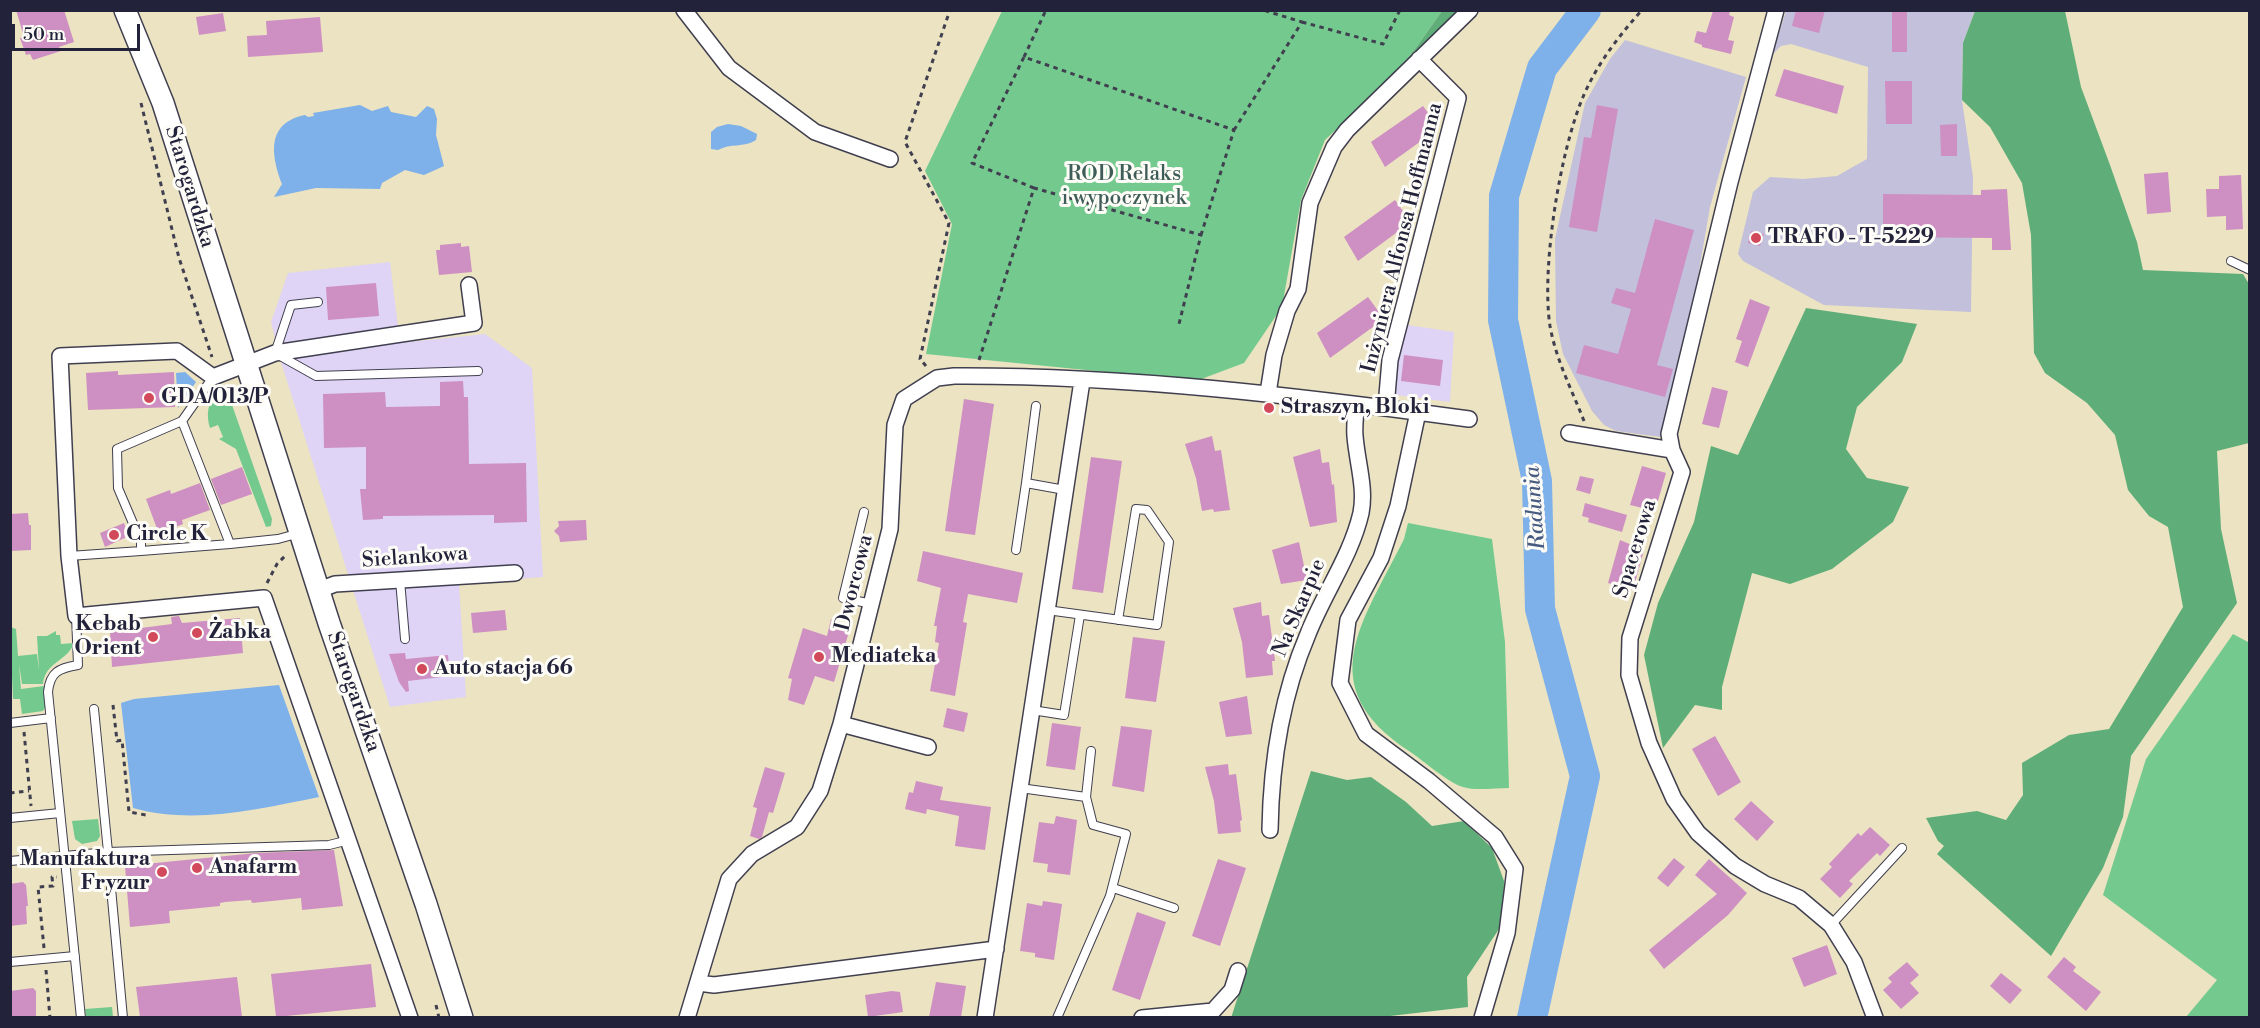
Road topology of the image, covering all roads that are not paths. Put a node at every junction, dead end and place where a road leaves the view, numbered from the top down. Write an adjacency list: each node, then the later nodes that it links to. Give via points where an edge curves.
1 (125, 10): 12 (main road, Starogardzka, via 163,104)
2 (684, 10): 6 (street, via 729,68 815,132)
3 (1470, 10): 5 (street)
4 (1776, 10): 24 (street, Spacerowa, via 1669,434)
5 (1419, 59): 16 (street, via 1347,130 1320,175 1310,203 1298,289 1274,355); 19 (street, Inżyniera Alfonsa Hoffmanna, via 1458,98 1390,360)
6 (890, 159)
7 (2230, 261): 8 (lane)
8 (2250, 270)
9 (469, 285): 11 (street, via 474,323)
10 (318, 302): 11 (lane, via 291,305)
11 (275, 353): 12 (street); 13 (lane, via 316,376)
12 (246, 366): 14 (street); 28 (main road, Starogardzka)
13 (478, 371)
14 (213, 377): 22 (lane); 32 (street, via 177,351 60,356)
15 (1082, 381): 16 (street, Dworcowa); 26 (street); 36 (street, Dworcowa, via 937,378 904,399 895,425 892,517)
16 (1268, 393): 17 (street, Dworcowa)
17 (1356, 405): 19 (street, Dworcowa); 53 (street, Na Skarpie, via 1354,435 1361,476 1361,510 1355,537 1307,634 1289,689 1270,791)
18 (1036, 406): 25 (lane)
19 (1386, 407): 20 (street, Dworcowa)
20 (1418, 412): 21 (street, Dworcowa); 76 (street, via 1398,506 1381,558 1348,620 1340,683 1366,734 1496,837 1515,869 1507,933)
21 (1469, 419)
22 (182, 421): 29 (lane); 31 (lane, via 117,449 118,488 141,542)
23 (1569, 433): 24 (street)
24 (1672, 450): 62 (street, Spacerowa, via 1682,472 1630,638 1629,675 1649,743 1674,799 1698,833 1735,866 1798,898)
25 (1026, 483): 26 (lane); 30 (lane)
26 (1065, 490): 37 (street)
27 (864, 512): 36 (lane, via 843,598)
28 (300, 533): 29 (lane); 35 (main road, Starogardzka)
29 (230, 544): 31 (lane)
30 (1016, 550)
31 (141, 551): 32 (lane)
32 (69, 556): 39 (street)
33 (514, 573): 34 (street, Sielankowa)
34 (399, 580): 35 (street, Sielankowa, via 335,584); 41 (lane)
35 (319, 590): 71 (main road, Starogardzka)
36 (873, 604): 46 (street, Dworcowa)
37 (1047, 610): 38 (lane); 43 (street)
38 (1080, 615): 40 (lane); 43 (lane, via 1065,715)
39 (76, 616): 44 (lane, via 78,665 61,667 52,674 48,692); 54 (street, via 264,598)
40 (1118, 620): 40 (lane, via 1157,625 1169,542 1147,510 1136,509)
41 (405, 639)
42 (94, 709): 56 (lane)
43 (1032, 710): 49 (street)
44 (51, 718): 45 (lane); 51 (lane)
45 (10, 723)
46 (841, 724): 47 (street); 67 (street, Dworcowa, via 820,791 805,817 797,827 752,855 729,879)
47 (928, 747)
48 (1091, 751): 50 (lane)
49 (1020, 788): 50 (lane); 63 (street)
50 (1086, 797): 60 (lane, via 1093,825 1126,834)
51 (60, 813): 52 (lane); 57 (lane)
52 (10, 818)
53 (1270, 830)
54 (349, 840): 56 (lane, via 329,845); 70 (street)
55 (1902, 848): 62 (lane)
56 (108, 852): 57 (lane)
57 (64, 856): 58 (lane); 64 (lane)
58 (10, 861)
59 (111, 888): 69 (lane)
60 (1113, 888): 61 (lane); 74 (lane)
61 (1174, 908)
62 (1831, 925): 77 (street, Spacerowa, via 1854,962)
63 (996, 949): 67 (street, via 714,985); 73 (street)
64 (75, 956): 65 (lane); 68 (lane)
65 (10, 962)
66 (1238, 970): 75 (street, via 1232,990 1213,1011)
67 (698, 983): 72 (street, Dworcowa)
68 (81, 1017)
69 (123, 1017)
70 (410, 1017)
71 (462, 1017)
72 (687, 1017)
73 (985, 1017)
74 (1057, 1017)
75 (1142, 1017)
76 (1482, 1017)
77 (1875, 1017)

